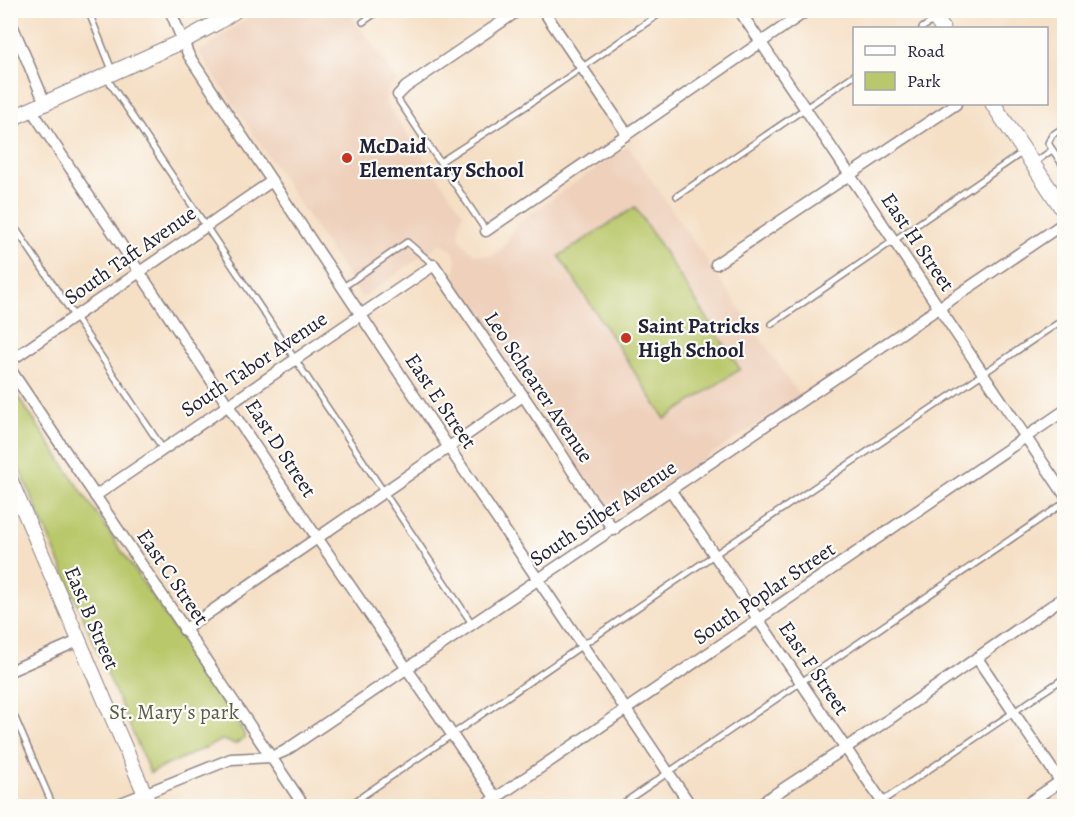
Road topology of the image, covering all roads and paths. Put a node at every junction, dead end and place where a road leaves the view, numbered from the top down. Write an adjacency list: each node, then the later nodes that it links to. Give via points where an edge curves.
1 (88, 10): 15 (lane)
2 (170, 10): 12 (street, East E Street)
3 (236, 10): 12 (main road)
4 (380, 10): 11 (lane)
5 (519, 10): 17 (street)
6 (543, 10): 14 (street)
7 (665, 10): 14 (lane)
8 (740, 10): 13 (street, East H Street)
9 (808, 10): 13 (street)
10 (10, 20): 20 (street, East D Street)
11 (363, 22)
12 (183, 41): 15 (main road); 30 (street, East E Street)
13 (761, 43): 21 (street, East H Street); 24 (street)
14 (582, 68): 24 (street); 27 (lane)
15 (109, 74): 20 (main road); 35 (lane)
16 (853, 76): 21 (lane)
17 (398, 95): 27 (lane)
18 (955, 105): 29 (street)
19 (994, 105): 26 (main road)
20 (38, 106): 22 (main road); 40 (street, East D Street)
21 (805, 109): 29 (street, East H Street); 31 (lane)
22 (10, 119)
23 (1065, 127): 25 (lane, via 1052,135 1048,143)
24 (627, 134): 36 (street)
25 (1052, 150): 26 (lane); 28 (lane)
26 (1029, 158): 32 (main road); 37 (lane)
27 (440, 162): 36 (lane)
28 (1065, 167)
29 (850, 175): 37 (street, East H Street); 38 (street)
30 (272, 181): 35 (street, South Taft Avenue); 41 (street, East E Street)
31 (677, 196)
32 (1065, 211)
33 (10, 220): 44 (lane)
34 (1065, 223): 42 (street, South Silber Avenue)
35 (206, 227): 40 (street, South Taft Avenue); 47 (lane)
36 (486, 231)
37 (894, 241): 42 (street, East H Street); 46 (lane)
38 (716, 264)
39 (434, 265): 41 (lane, via 407,242); 43 (street, South Tabor Avenue); 51 (street, Leo Schearer Avenue)
40 (141, 272): 44 (street, South Taft Avenue); 52 (street, East D Street)
41 (342, 288): 43 (street, East E Street)
42 (939, 308): 50 (street, East H Street); 58 (street, South Silber Avenue)
43 (360, 315): 47 (street, South Tabor Avenue); 55 (street, East E Street)
44 (75, 317): 48 (street, South Taft Avenue); 56 (lane)
45 (1065, 319): 50 (lane)
46 (772, 324)
47 (295, 360): 52 (street, South Tabor Avenue); 59 (lane)
48 (10, 361)
49 (10, 369): 61 (street, East C Street)
50 (983, 374): 54 (street, East H Street); 65 (lane)
51 (523, 396): 55 (street); 63 (street, Leo Schearer Avenue)
52 (230, 405): 56 (street, South Tabor Avenue); 64 (street, East D Street)
53 (1065, 411): 54 (street, South Poplar Street)
54 (1026, 437): 60 (street, East H Street); 68 (street, South Poplar Street)
55 (448, 448): 59 (street); 66 (street, East E Street)
56 (164, 449): 61 (street, South Tabor Avenue)
57 (10, 479): 71 (street, East B Street)
58 (671, 491): 63 (street, South Silber Avenue); 65 (street, East F Street)
59 (384, 492): 64 (street); 69 (lane)
60 (1065, 494)
61 (95, 496): 70 (street, East C Street)
62 (1065, 503): 77 (lane)
63 (614, 530): 66 (street, South Silber Avenue)
64 (318, 538): 70 (street); 74 (street, East D Street)
65 (714, 555): 68 (street, East F Street); 72 (lane)
66 (538, 581): 69 (street, South Silber Avenue); 72 (street, East E Street)
67 (1065, 597): 73 (street)
68 (759, 620): 77 (street, East F Street); 79 (street, South Poplar Street)
69 (473, 625): 74 (street, South Silber Avenue)
70 (184, 630): 83 (street, East C Street)
71 (78, 641): 75 (street); 86 (street, East B Street)
72 (582, 646): 79 (street, East E Street); 81 (lane)
73 (977, 658): 80 (street); 82 (street)
74 (407, 669): 81 (street, East D Street); 83 (street, South Silber Avenue)
75 (10, 671)
76 (1065, 678): 80 (lane)
77 (801, 682): 82 (street, East F Street); 84 (lane)
78 (10, 706): 89 (lane)
79 (626, 711): 84 (street, East E Street); 87 (street, South Poplar Street)
80 (1014, 712): 85 (street); 88 (lane)
81 (453, 735): 87 (street, East D Street); 93 (lane)
82 (845, 748): 88 (street, East F Street); 97 (street)
83 (271, 757): 86 (street, South Silber Avenue, via 231,759); 92 (street, East C Street)
84 (668, 773): 95 (lane); 96 (street, East E Street)
85 (1063, 783): 98 (street)
86 (145, 793): 90 (street, South Silber Avenue); 91 (street, East B Street)
87 (499, 802): 94 (street, South Poplar Street)
88 (880, 805)
89 (53, 807)
90 (114, 807)
91 (150, 807)
92 (304, 807)
93 (348, 807)
94 (484, 807)
95 (619, 807)
96 (691, 807)
97 (757, 807)
98 (1024, 807)

